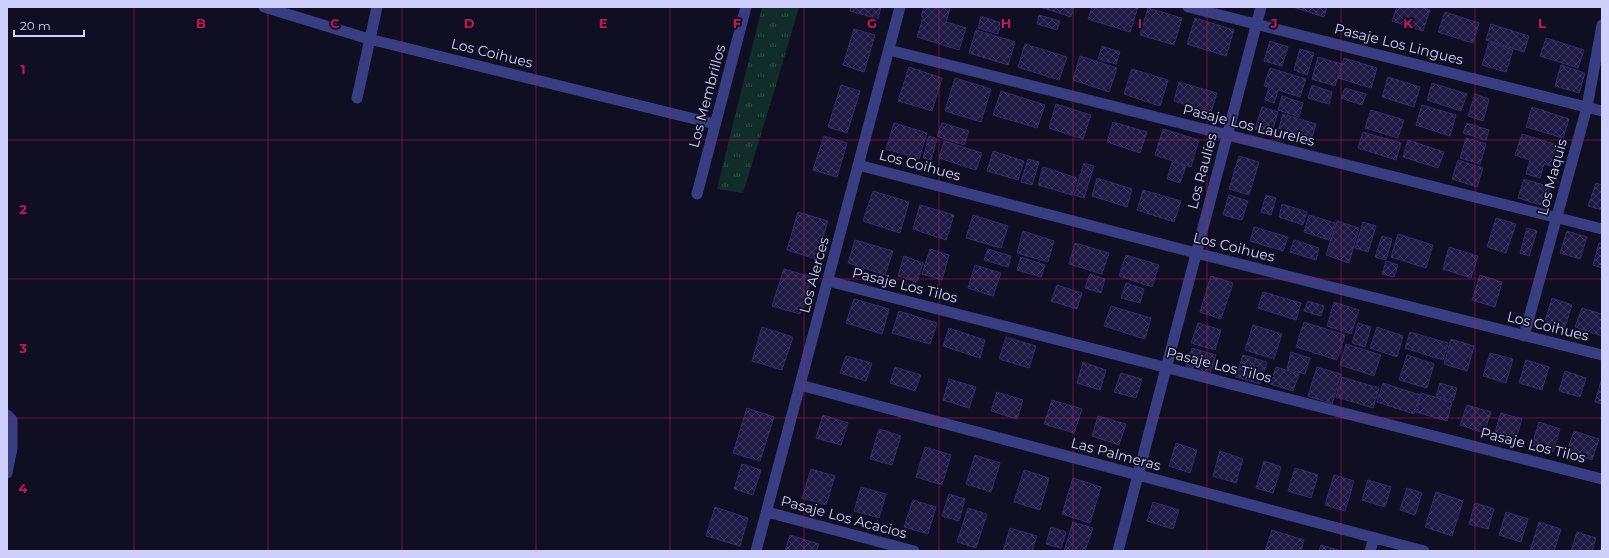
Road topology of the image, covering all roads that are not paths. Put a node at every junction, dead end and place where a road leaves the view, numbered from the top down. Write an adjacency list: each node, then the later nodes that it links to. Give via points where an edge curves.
1 (264, 7): 9 (street, Los Coihues)
2 (377, 7): 9 (street)
3 (746, 7): 14 (street, Los Membrillos)
4 (900, 7): 10 (street, Los Alerces)
5 (1188, 7): 7 (street, Pasaje Los Lingues)
6 (1260, 7): 7 (street, Los Raulíes)
7 (1256, 24): 12 (street, Pasaje Los Lingues); 15 (street, Los Raulíes)
8 (1602, 25): 12 (street, Los Maquis)
9 (369, 39): 11 (street); 14 (street, Los Coihues)
10 (889, 50): 15 (street, Pasaje Los Laureles); 16 (street, Los Alerces)
11 (357, 98)
12 (1587, 107): 13 (street, Pasaje Los Lingues); 18 (street, Los Maquis)
13 (1602, 111)
14 (715, 124): 17 (street, Los Membrillos)
15 (1227, 135): 18 (street, Pasaje Los Laureles); 20 (street, Los Raulíes)
16 (858, 165): 20 (street, Los Coihues); 21 (street, Los Alerces)
17 (697, 194)
18 (1557, 218): 19 (street, Pasaje Los Laureles); 22 (street, Los Maquis)
19 (1602, 229)
20 (1196, 253): 22 (street, Los Coihues); 24 (street, Los Raulíes)
21 (828, 281): 24 (street, Pasaje Los Tilos); 25 (street, Los Alerces)
22 (1524, 336): 23 (street, Los Coihues)
23 (1602, 355)
24 (1166, 367): 28 (street, Los Raulíes); 29 (street, Pasaje Los Tilos)
25 (800, 385): 28 (street, Las Palmeras); 30 (street, Los Alerces)
26 (10, 418): 27 (street, via 12,448)
27 (7, 473)
28 (1138, 475): 31 (street, Las Palmeras); 34 (street, Los Raulíes)
29 (1602, 478)
30 (767, 512): 32 (street, Los Alerces); 33 (street, Pasaje Los Acacios)
31 (1374, 538): 35 (street); 36 (street, Las Palmeras)
32 (756, 551)
33 (914, 551)
34 (1118, 551)
35 (1370, 551)
36 (1424, 551)

